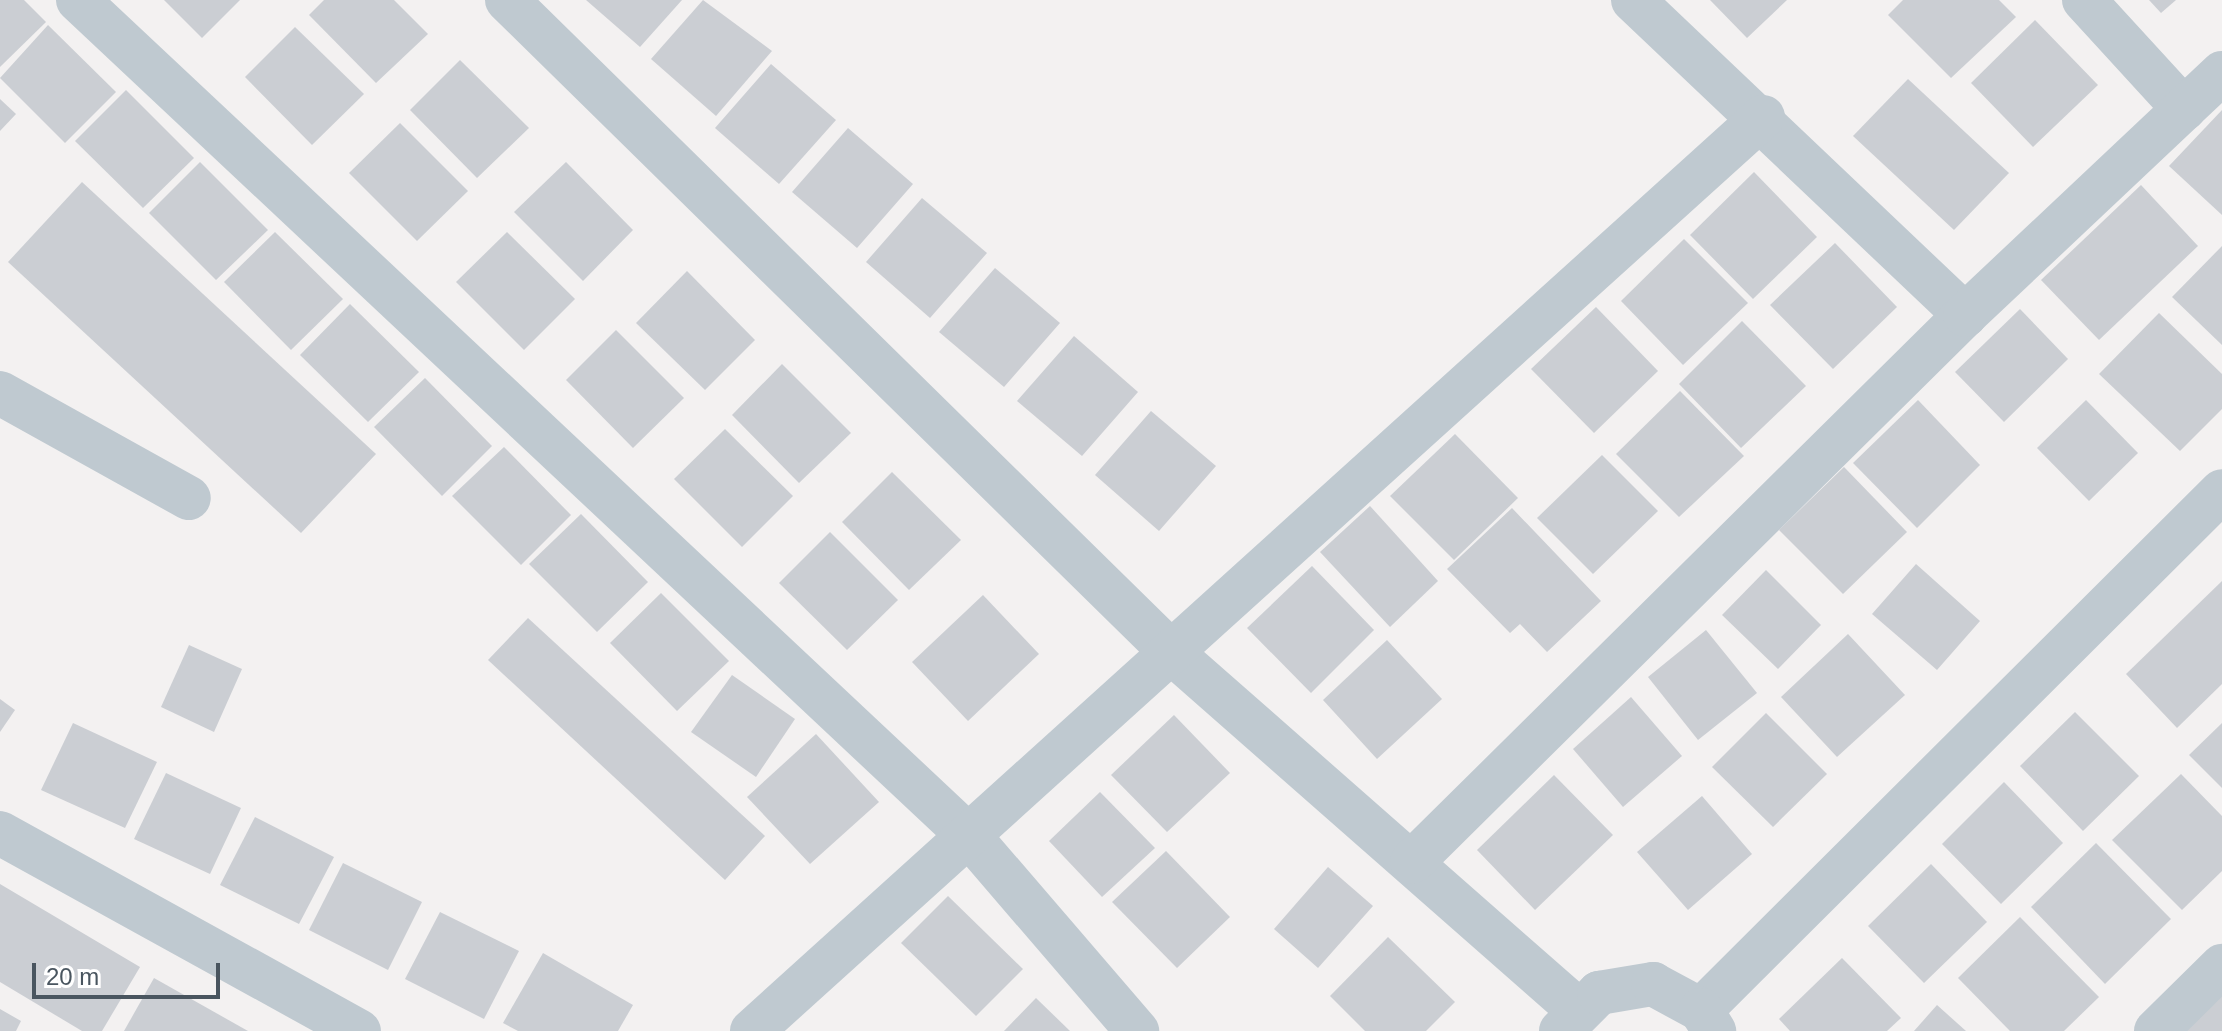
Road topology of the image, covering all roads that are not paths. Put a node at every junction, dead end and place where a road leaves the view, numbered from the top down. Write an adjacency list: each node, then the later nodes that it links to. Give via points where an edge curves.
1 (78, 0): 14 (street)
2 (507, 0): 12 (street)
3 (1633, 0): 7 (street)
4 (2084, 0): 6 (street)
5 (2222, 73): 6 (street)
6 (2184, 109): 8 (street)
7 (1763, 117): 8 (street); 12 (street)
8 (1965, 315): 15 (street)
9 (0, 393): 11 (street)
10 (2222, 491): 18 (street)
11 (189, 498)
12 (1172, 653): 14 (street); 15 (street)
13 (0, 834): 19 (street)
14 (971, 838): 20 (street); 21 (street)
15 (1412, 862): 17 (street)
16 (2222, 966): 22 (street)
17 (1569, 1020): 18 (street, via 1599,993 1653,984)
18 (1708, 1021)
19 (359, 1031)
20 (752, 1031)
21 (1137, 1031)
22 (2156, 1031)

